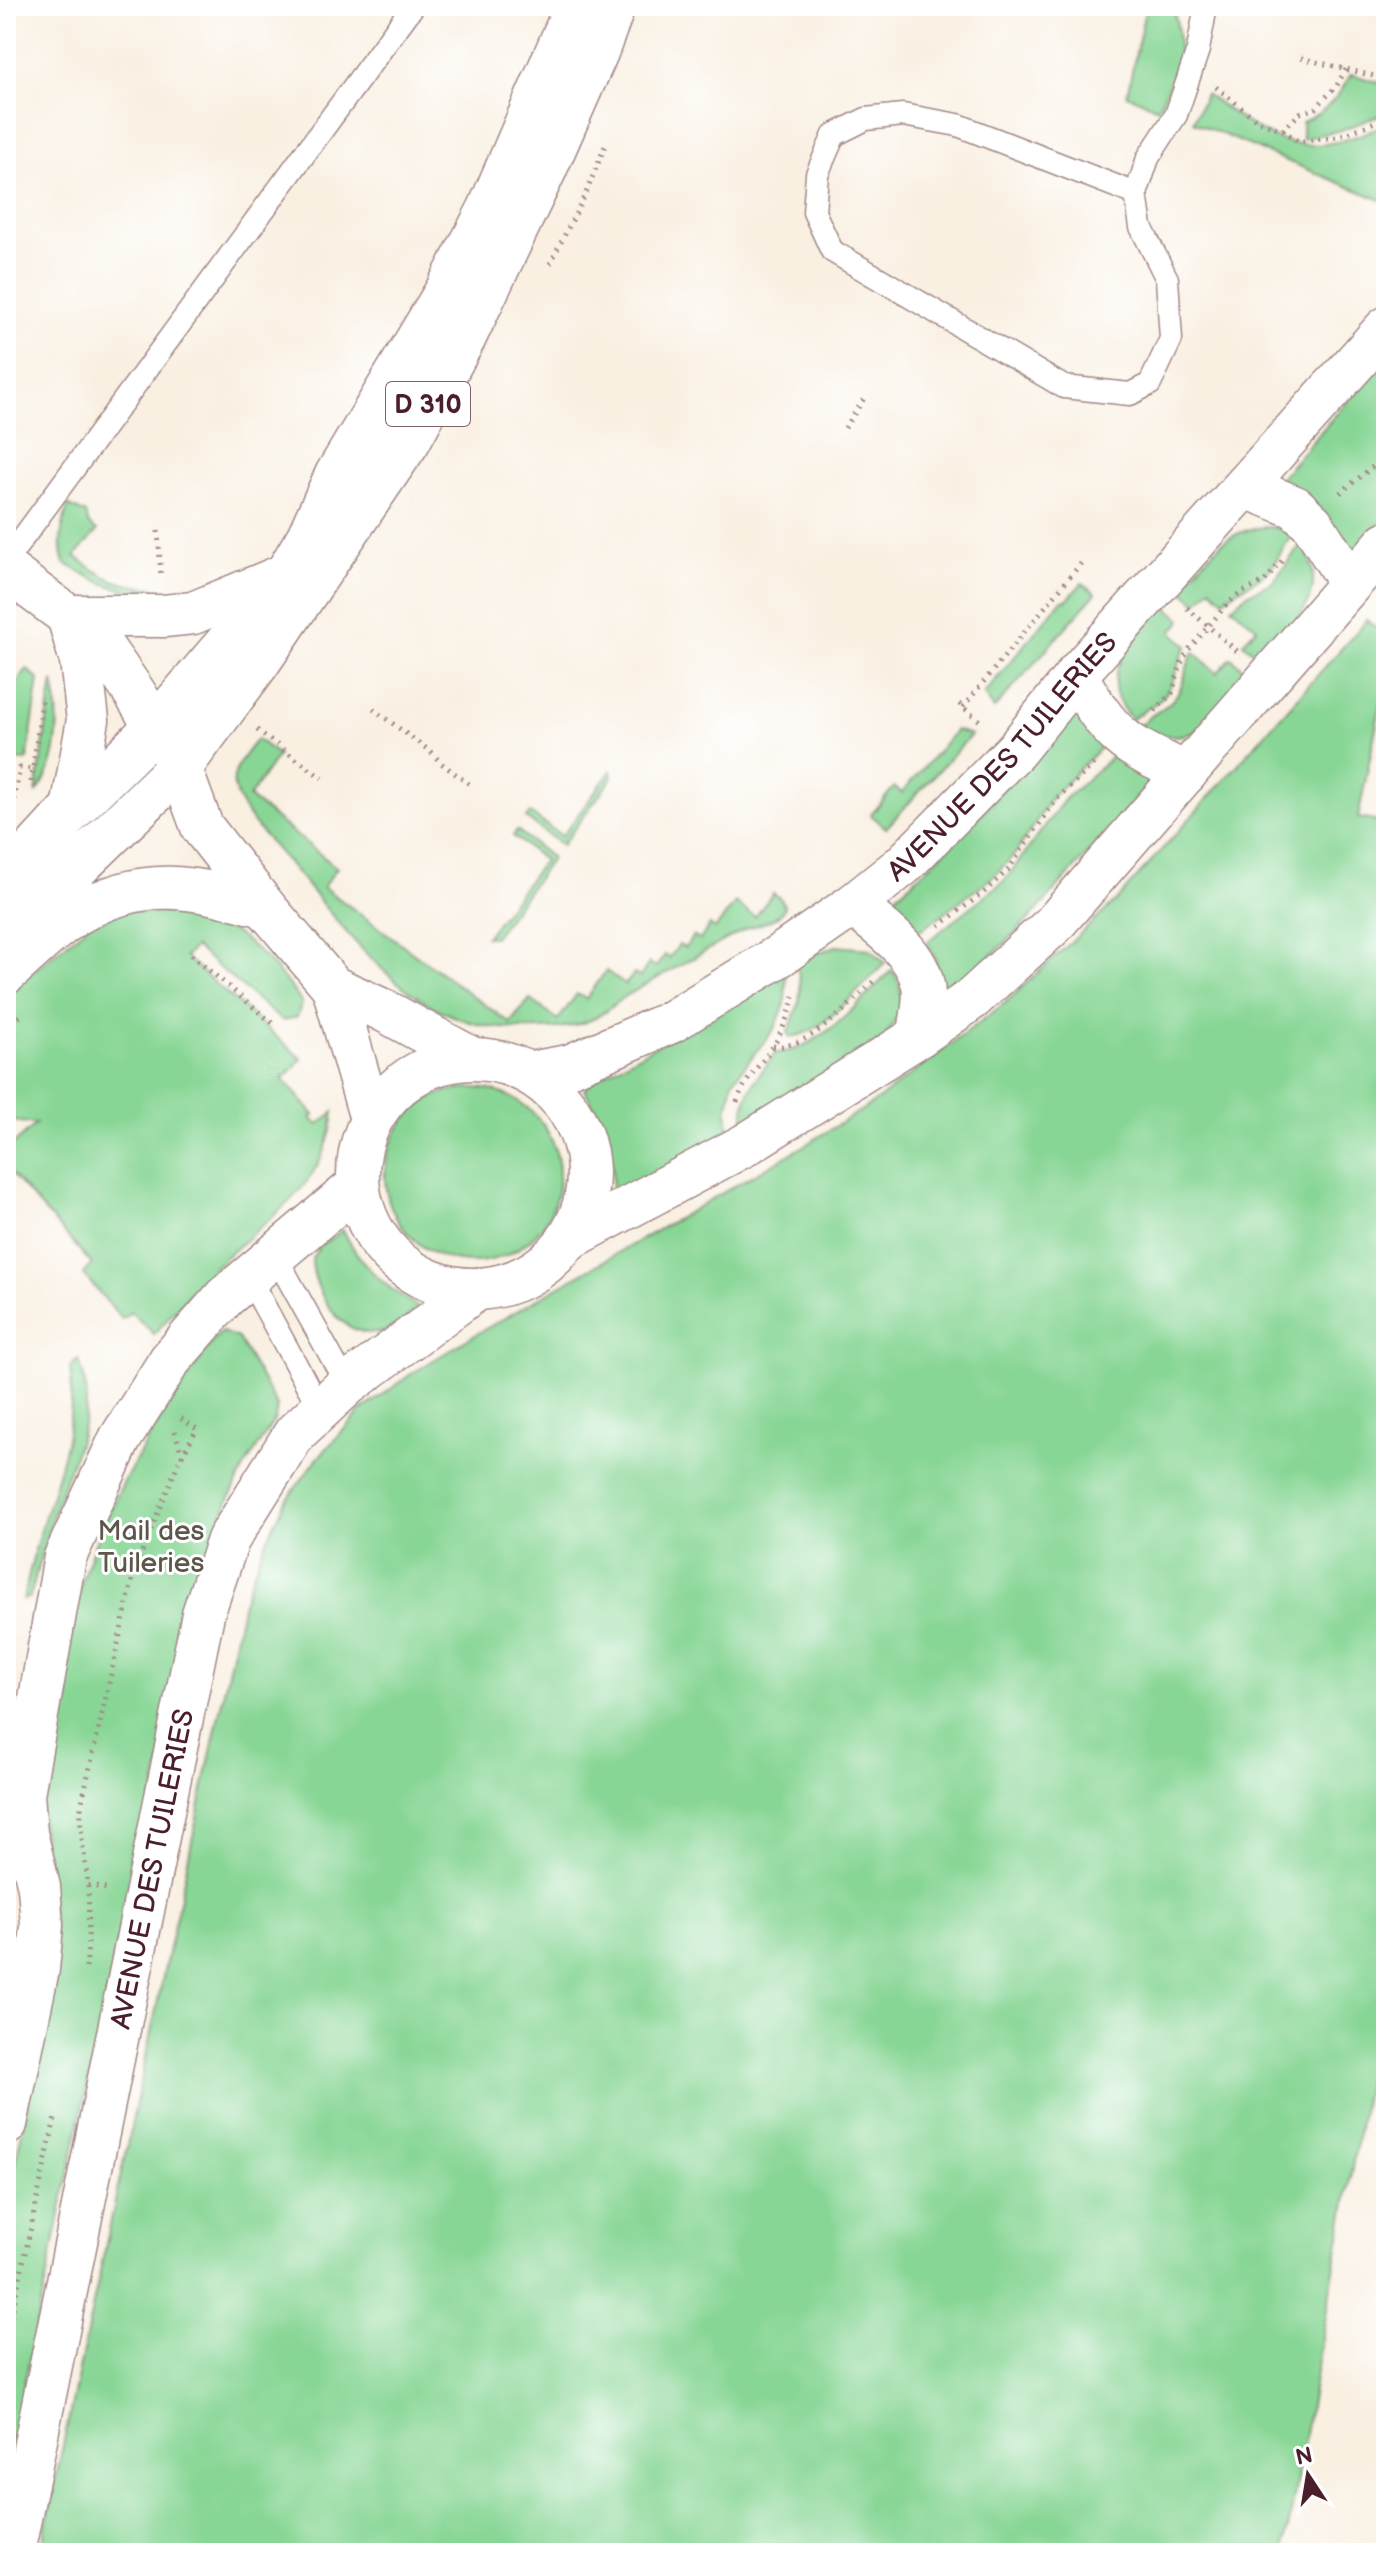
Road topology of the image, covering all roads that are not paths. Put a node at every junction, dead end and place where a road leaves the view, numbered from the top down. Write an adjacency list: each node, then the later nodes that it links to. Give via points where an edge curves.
1 (413, 6): 9 (lane)
2 (577, 6): 11 (main road, D 310, via 490,209 337,475)
3 (613, 6): 16 (main road, D 310, via 545,168 408,441)
4 (1206, 6): 5 (lane, via 1176,115 1148,158)
5 (1136, 194): 5 (lane, via 1141,227 1167,279 1171,339 1150,384 1130,394 1064,387 832,251 814,212 817,174 834,135 866,119 903,115 958,125)
6 (1386, 328): 7 (street, AVENUE DES TUILERIES)
7 (1246, 487): 12 (street, via 1295,507 1312,523); 14 (street, AVENUE DES TUILERIES)
8 (1386, 543): 12 (street)
9 (6, 561)
10 (6, 570): 13 (street)
11 (287, 574): 13 (street, via 193,613); 15 (main road, D 310)
12 (1350, 583): 17 (street)
13 (68, 616): 15 (street, via 102,646); 18 (street, via 81,661 88,720)
14 (1076, 675): 17 (street, via 1099,716 1121,739); 20 (street, AVENUE DES TUILERIES, via 975,794 903,865)
15 (155, 728): 16 (street); 18 (main road, D 310)
16 (180, 767): 21 (street, via 202,827); 22 (main road, D 310)
17 (1186, 773): 25 (street, via 1031,947)
18 (72, 809): 19 (main road, D 310)
19 (6, 881)
20 (853, 905): 25 (street, via 907,952 918,969 924,988); 27 (street, AVENUE DES TUILERIES, via 671,1022 569,1066)
21 (264, 906): 23 (street, via 201,889 154,886 77,914); 24 (street)
22 (6, 935)
23 (6, 973)
24 (333, 987): 26 (street); 28 (street)
25 (919, 1036): 30 (street, via 745,1145)
26 (471, 1058): 27 (street, via 502,1061); 28 (street, via 413,1075 389,1094)
27 (530, 1073): 30 (street, via 560,1097 580,1130 589,1167 584,1205)
28 (371, 1119): 29 (street, via 359,1152)
29 (357, 1186): 31 (street); 32 (street, via 364,1214 396,1261 448,1287)
30 (567, 1240): 32 (street, via 543,1265 512,1282)
31 (262, 1267): 33 (lane); 33 (lane); 34 (street, via 225,1297 164,1369 120,1439 65,1557 23,1794 42,1925)
32 (477, 1289): 33 (street, AVENUE DES TUILERIES)
33 (334, 1397): 35 (street, AVENUE DES TUILERIES, via 295,1433 228,1540 203,1614)
34 (6, 2124)
35 (13, 2553)

